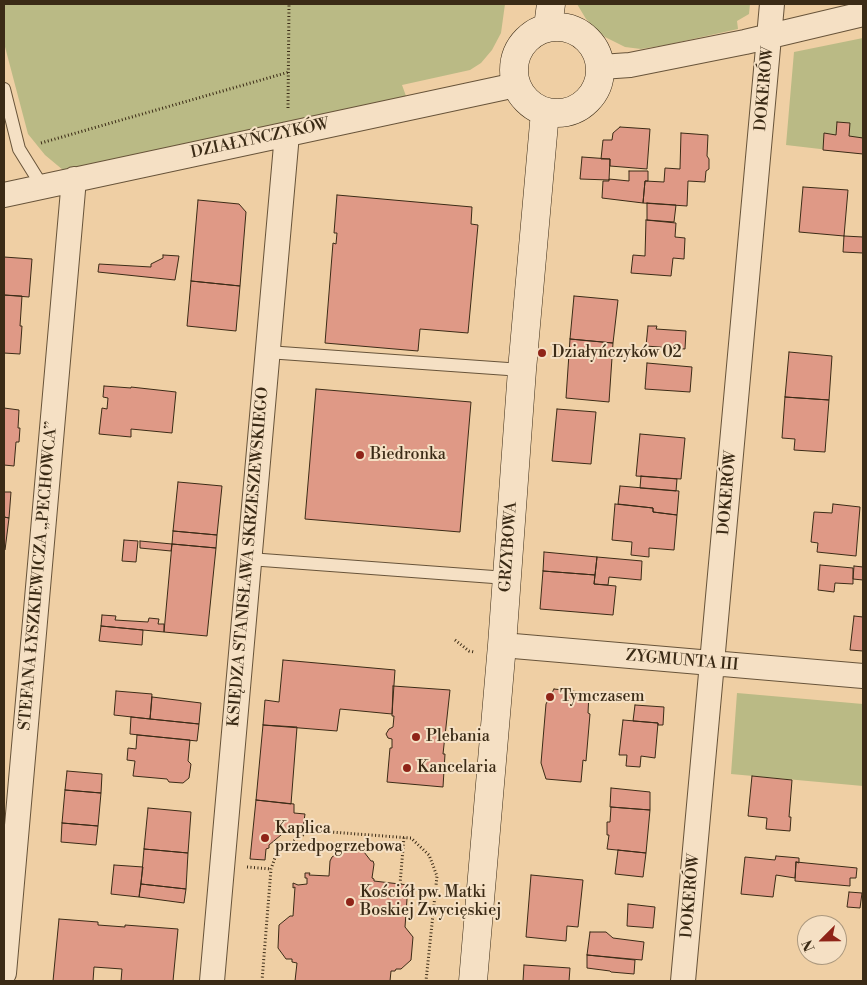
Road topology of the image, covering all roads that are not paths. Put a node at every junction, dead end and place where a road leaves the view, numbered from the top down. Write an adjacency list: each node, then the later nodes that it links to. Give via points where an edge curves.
1 (772, 4): 4 (street, DOKERÓW)
2 (863, 14): 4 (street)
3 (550, 16): 5 (street, via 561,26 581,34 595,48); 6 (street, via 520,48 515,60)
4 (769, 36): 5 (street, via 630,65); 18 (street, DOKERÓW)
5 (601, 67): 8 (street, via 597,88 583,106 561,113)
6 (516, 85): 8 (street, via 528,102); 9 (street, DZIAŁYŃCZYKÓW)
7 (4, 89): 11 (lane, via 19,149)
8 (545, 112): 14 (street, GRZYBOWA)
9 (287, 134): 10 (street, DZIAŁYŃCZYKÓW); 13 (street, KSIĘDZA STANISŁAWA SKRZESZEWSKIEGO)
10 (74, 179): 11 (street, DZIAŁYŃCZYKÓW); 20 (street, STEFANA ŁYSZKIEWICZA „PECHOWCA”)
11 (42, 186): 12 (street, DZIAŁYŃCZYKÓW)
12 (4, 194)
13 (267, 352): 14 (lane); 15 (street, KSIĘDZA STANISŁAWA SKRZESZEWSKIEGO)
14 (522, 370): 16 (street, GRZYBOWA)
15 (249, 558): 16 (lane); 21 (street, KSIĘDZA STANISŁAWA SKRZESZEWSKIEGO)
16 (507, 578): 17 (street, GRZYBOWA)
17 (490, 649): 18 (street, ZYGMUNTA III); 22 (street, GRZYBOWA)
18 (712, 664): 19 (street, ZYGMUNTA III); 23 (street, DOKERÓW)
19 (863, 676)
20 (4, 973)
21 (212, 981)
22 (473, 981)
23 (683, 981)

